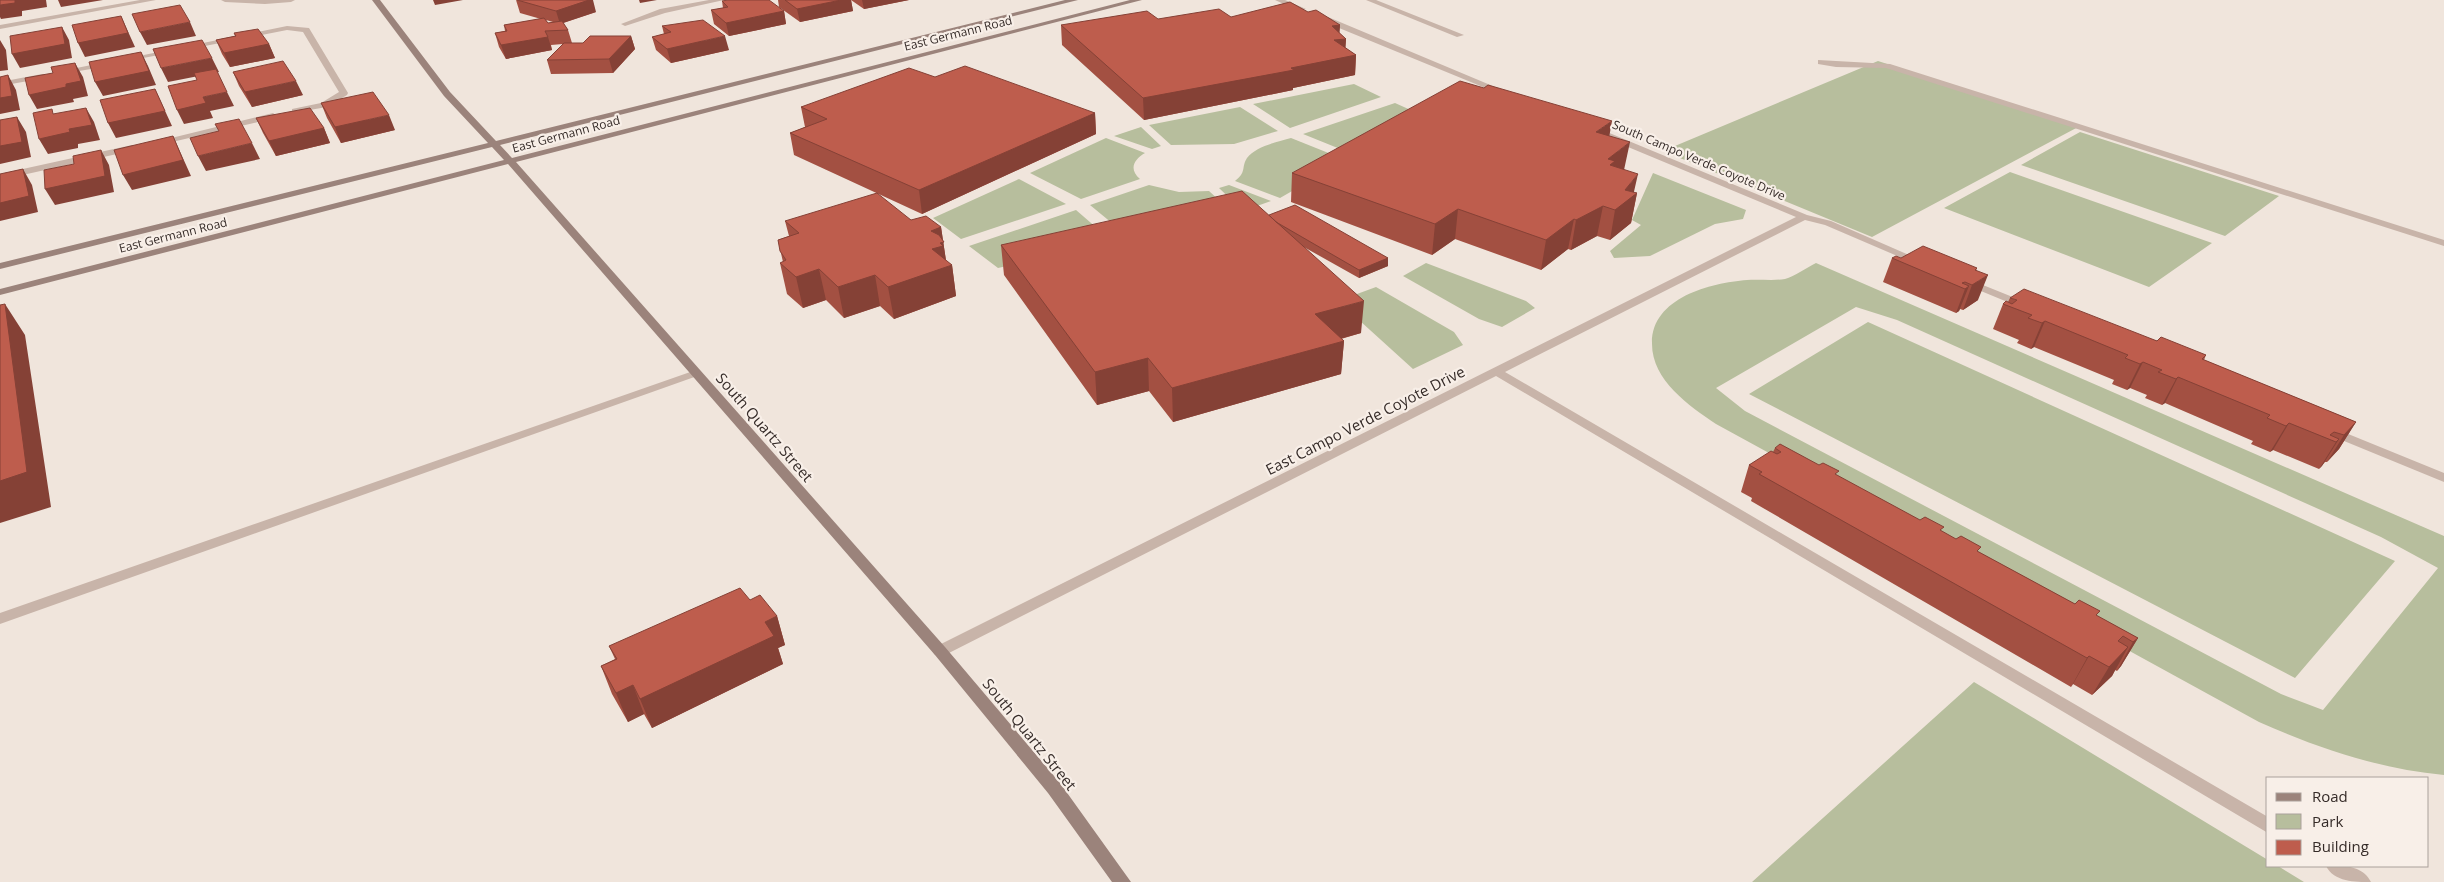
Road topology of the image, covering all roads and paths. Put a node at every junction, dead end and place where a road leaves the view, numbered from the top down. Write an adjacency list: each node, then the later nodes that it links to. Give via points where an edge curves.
1 (152, 0): 11 (street)
2 (225, 0): 3 (street)
3 (291, 0)
4 (376, 0): 17 (main road, South Quartz Street, via 447,94)
5 (720, 0): 10 (street, via 663,11)
6 (1074, 0): 17 (main road, East Germann Road)
7 (1138, 0): 18 (main road, East Germann Road)
8 (1278, 0): 15 (street)
9 (1370, 0): 12 (street)
10 (625, 24)
11 (0, 27)
12 (1460, 35)
13 (1820, 62): 21 (street, via 1887,66)
14 (0, 84): 19 (street, via 288,28 306,30 344,93 324,105)
15 (1508, 94)
16 (1587, 127): 20 (street, South Campo Verde Coyote Drive)
17 (494, 144): 18 (main road, South Quartz Street); 22 (main road, East Germann Road)
18 (511, 162): 25 (main road, East Germann Road); 28 (main road, South Quartz Street)
19 (0, 177)
20 (1804, 217): 23 (street, South Campo Verde Coyote Drive, via 1828,223); 27 (street, East Campo Verde Coyote Drive)
21 (2444, 243)
22 (0, 266)
23 (1936, 268)
24 (1954, 276): 26 (street)
25 (0, 292)
26 (2036, 310)
27 (1497, 372): 32 (street, East Campo Verde Coyote Drive); 33 (street)
28 (696, 373): 31 (street); 32 (main road, South Quartz Street)
29 (2323, 428): 30 (street)
30 (2444, 478)
31 (0, 619)
32 (940, 651): 35 (main road, South Quartz Street, via 1054,788)
33 (2266, 825)
34 (2337, 867): 36 (street)
35 (1122, 882)
36 (2362, 882)

